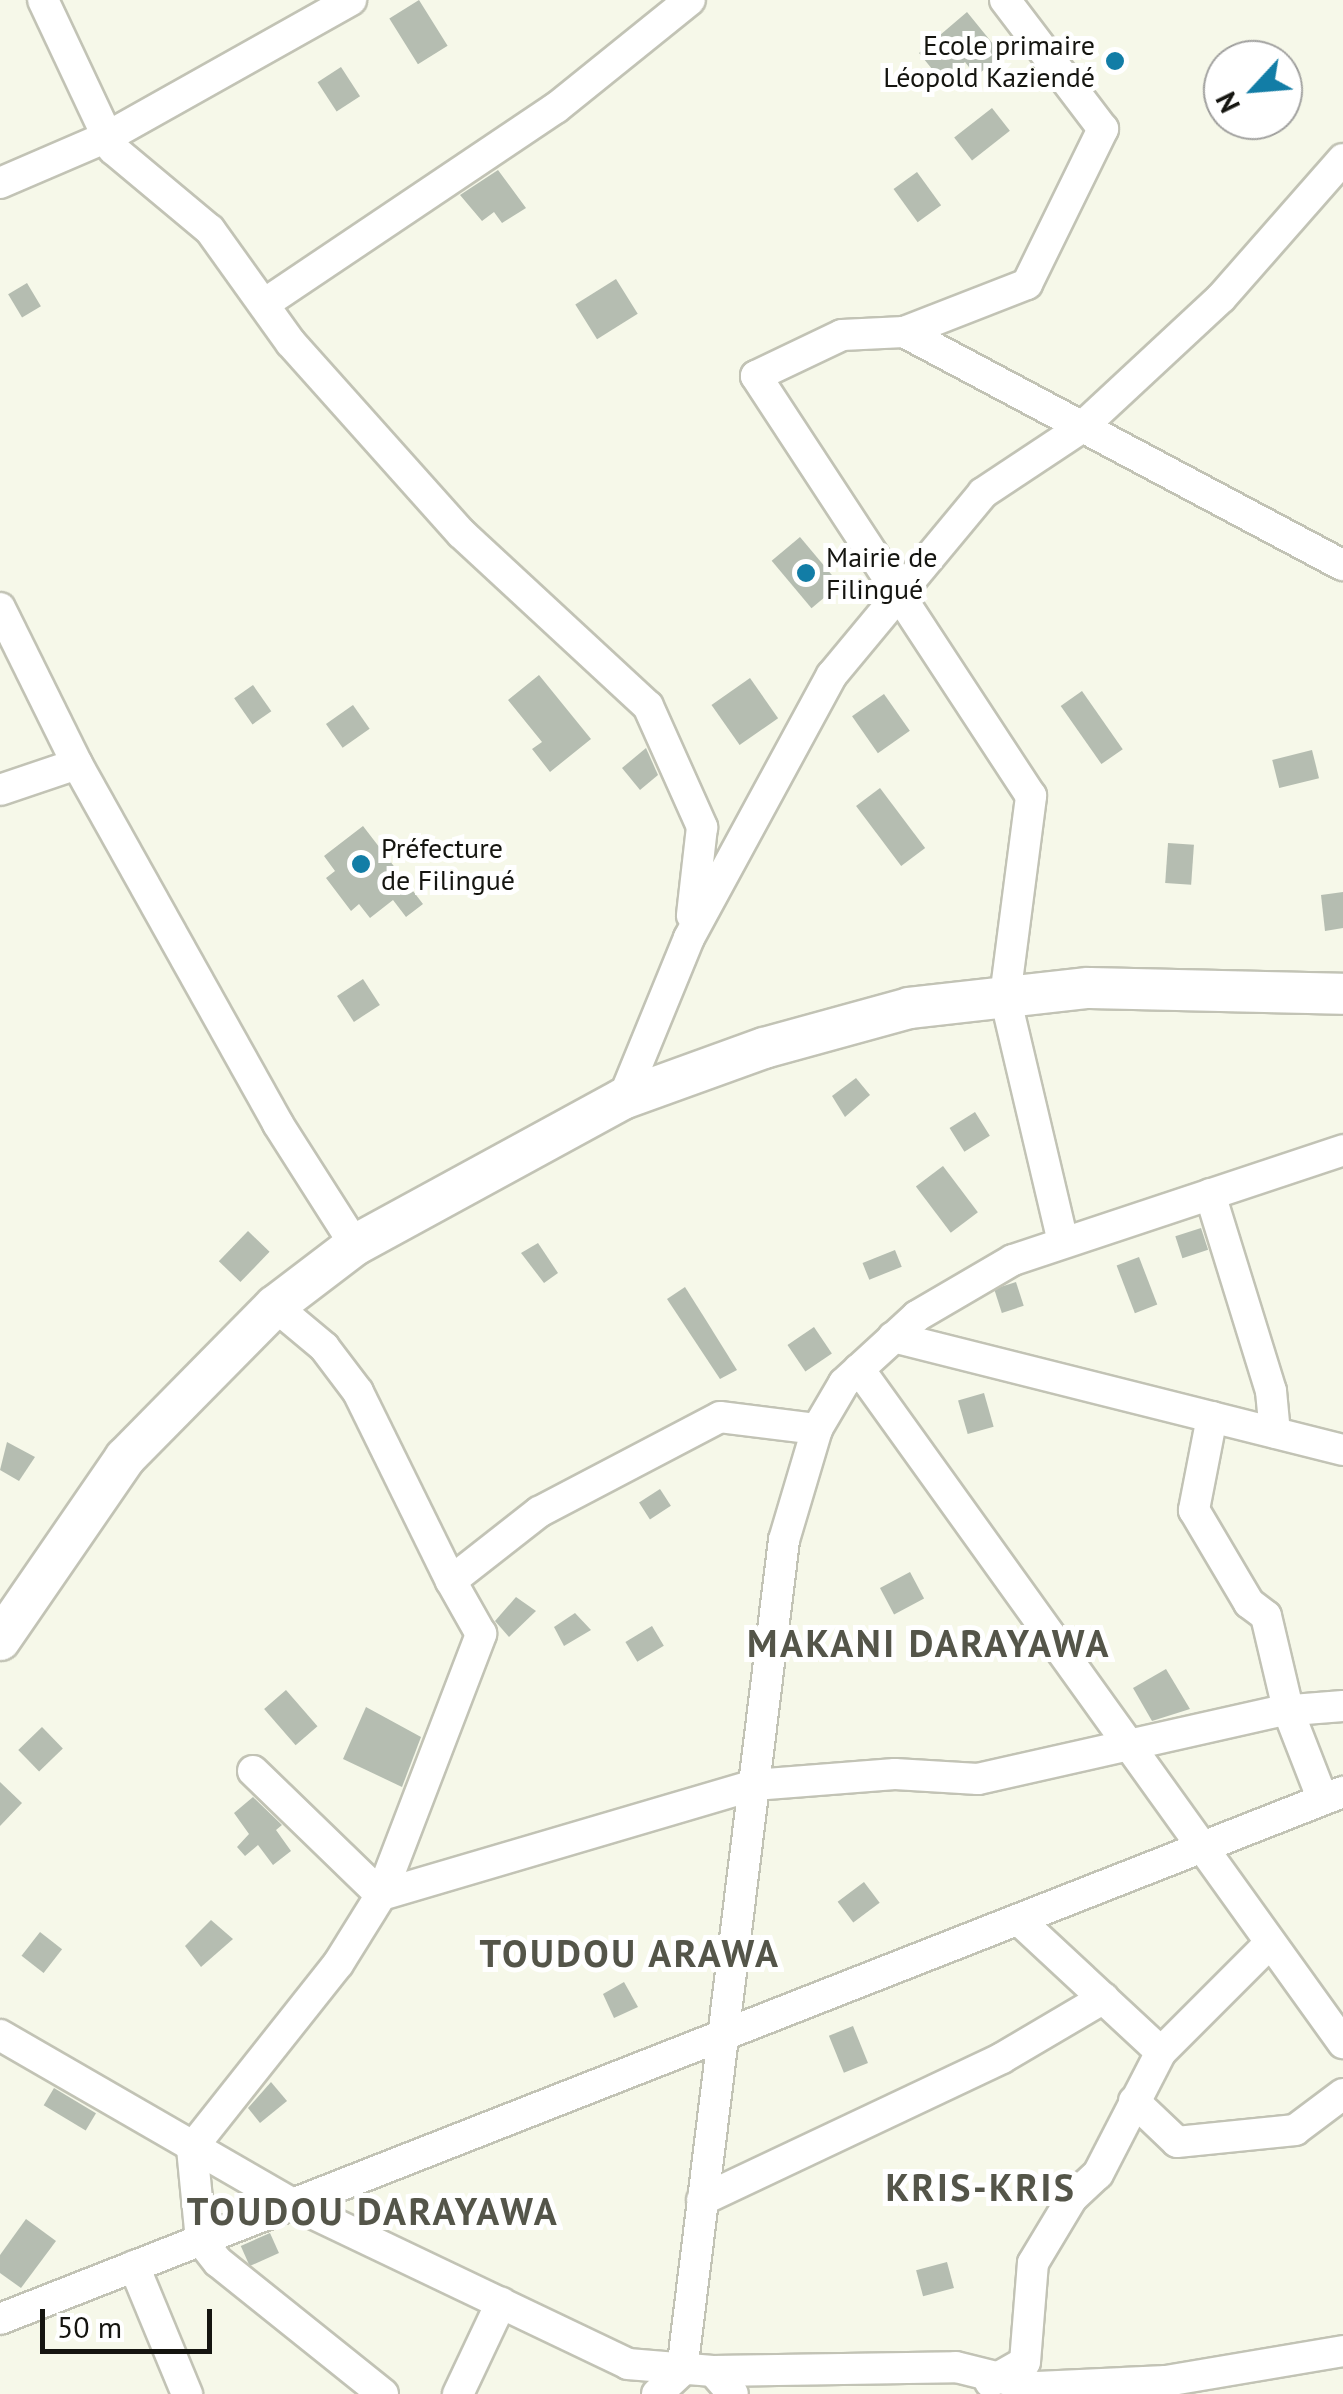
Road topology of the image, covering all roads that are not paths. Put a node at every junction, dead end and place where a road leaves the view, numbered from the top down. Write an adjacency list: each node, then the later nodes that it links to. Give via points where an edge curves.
1 (43, 0): 5 (street)
2 (351, 0): 5 (street)
3 (690, 0): 8 (street, via 556,108)
4 (1004, 0): 9 (street, via 1103,130 1026,284)
5 (108, 137): 7 (street); 8 (street, via 210,230)
6 (1343, 159): 10 (street, via 1221,298)
7 (0, 183)
8 (264, 304): 16 (street, via 462,534 648,706 702,828)
9 (904, 332): 10 (street); 12 (street, via 842,335 756,376)
10 (1081, 428): 11 (street); 12 (street, via 983,493)
11 (1343, 565)
12 (900, 597): 16 (street, via 832,675); 18 (street, via 1030,796)
13 (0, 608): 14 (street)
14 (77, 764): 15 (street); 23 (street, via 278,1124)
15 (0, 790)
16 (689, 938): 19 (street)
17 (1343, 994): 18 (main road, via 1088,988)
18 (1005, 997): 19 (main road, via 909,1008 764,1048); 22 (street)
19 (623, 1099): 23 (main road)
20 (1343, 1150): 21 (street)
21 (1210, 1194): 22 (street); 29 (street, via 1271,1391)
22 (1062, 1242): 25 (street, via 1014,1260)
23 (355, 1245): 24 (main road)
24 (276, 1306): 31 (street, via 324,1347 358,1392); 32 (main road, via 125,1458)
25 (893, 1338): 26 (street); 27 (street)
26 (858, 1369): 28 (street); 35 (street)
27 (1212, 1418): 29 (street); 34 (street, via 1194,1510 1248,1603 1266,1616)
28 (816, 1429): 31 (street, via 720,1417 539,1512); 37 (street, via 784,1540)
29 (1275, 1433): 30 (street)
30 (1343, 1450)
31 (451, 1581): 40 (street, via 480,1634)
32 (0, 1640)
33 (1343, 1706): 34 (street)
34 (1288, 1713): 35 (street); 38 (street)
35 (1128, 1747): 37 (street, via 978,1779 895,1774); 39 (street)
36 (253, 1770): 40 (street)
37 (754, 1784): 40 (street); 45 (street)
38 (1333, 1796): 39 (street)
39 (1204, 1849): 41 (street); 42 (street)
40 (381, 1894): 50 (street, via 338,1964)
41 (1020, 1920): 43 (street); 45 (street)
42 (1267, 1946): 46 (street); 47 (street)
43 (1104, 1998): 47 (street); 51 (street, via 1002,2058)
44 (0, 2035): 50 (street)
45 (722, 2037): 51 (street); 52 (street)
46 (1343, 2042)
47 (1161, 2052): 49 (street)
48 (1343, 2094): 49 (street, via 1295,2130 1177,2142)
49 (1134, 2101): 60 (street, via 1098,2174 1072,2198 1034,2262 1025,2362)
50 (192, 2148): 52 (street); 53 (street)
51 (702, 2200): 58 (street)
52 (294, 2204): 53 (street); 55 (street)
53 (202, 2240): 54 (street); 62 (street, via 218,2262)
54 (134, 2266): 56 (street); 61 (street)
55 (500, 2303): 58 (street, via 628,2364); 63 (street)
56 (0, 2319)
57 (1343, 2351): 60 (street, via 1166,2381)
58 (682, 2370): 59 (street); 64 (street)
59 (723, 2383): 60 (street, via 956,2367)
60 (988, 2386)
61 (187, 2394)
62 (384, 2394)
63 (458, 2394)
64 (657, 2394)

